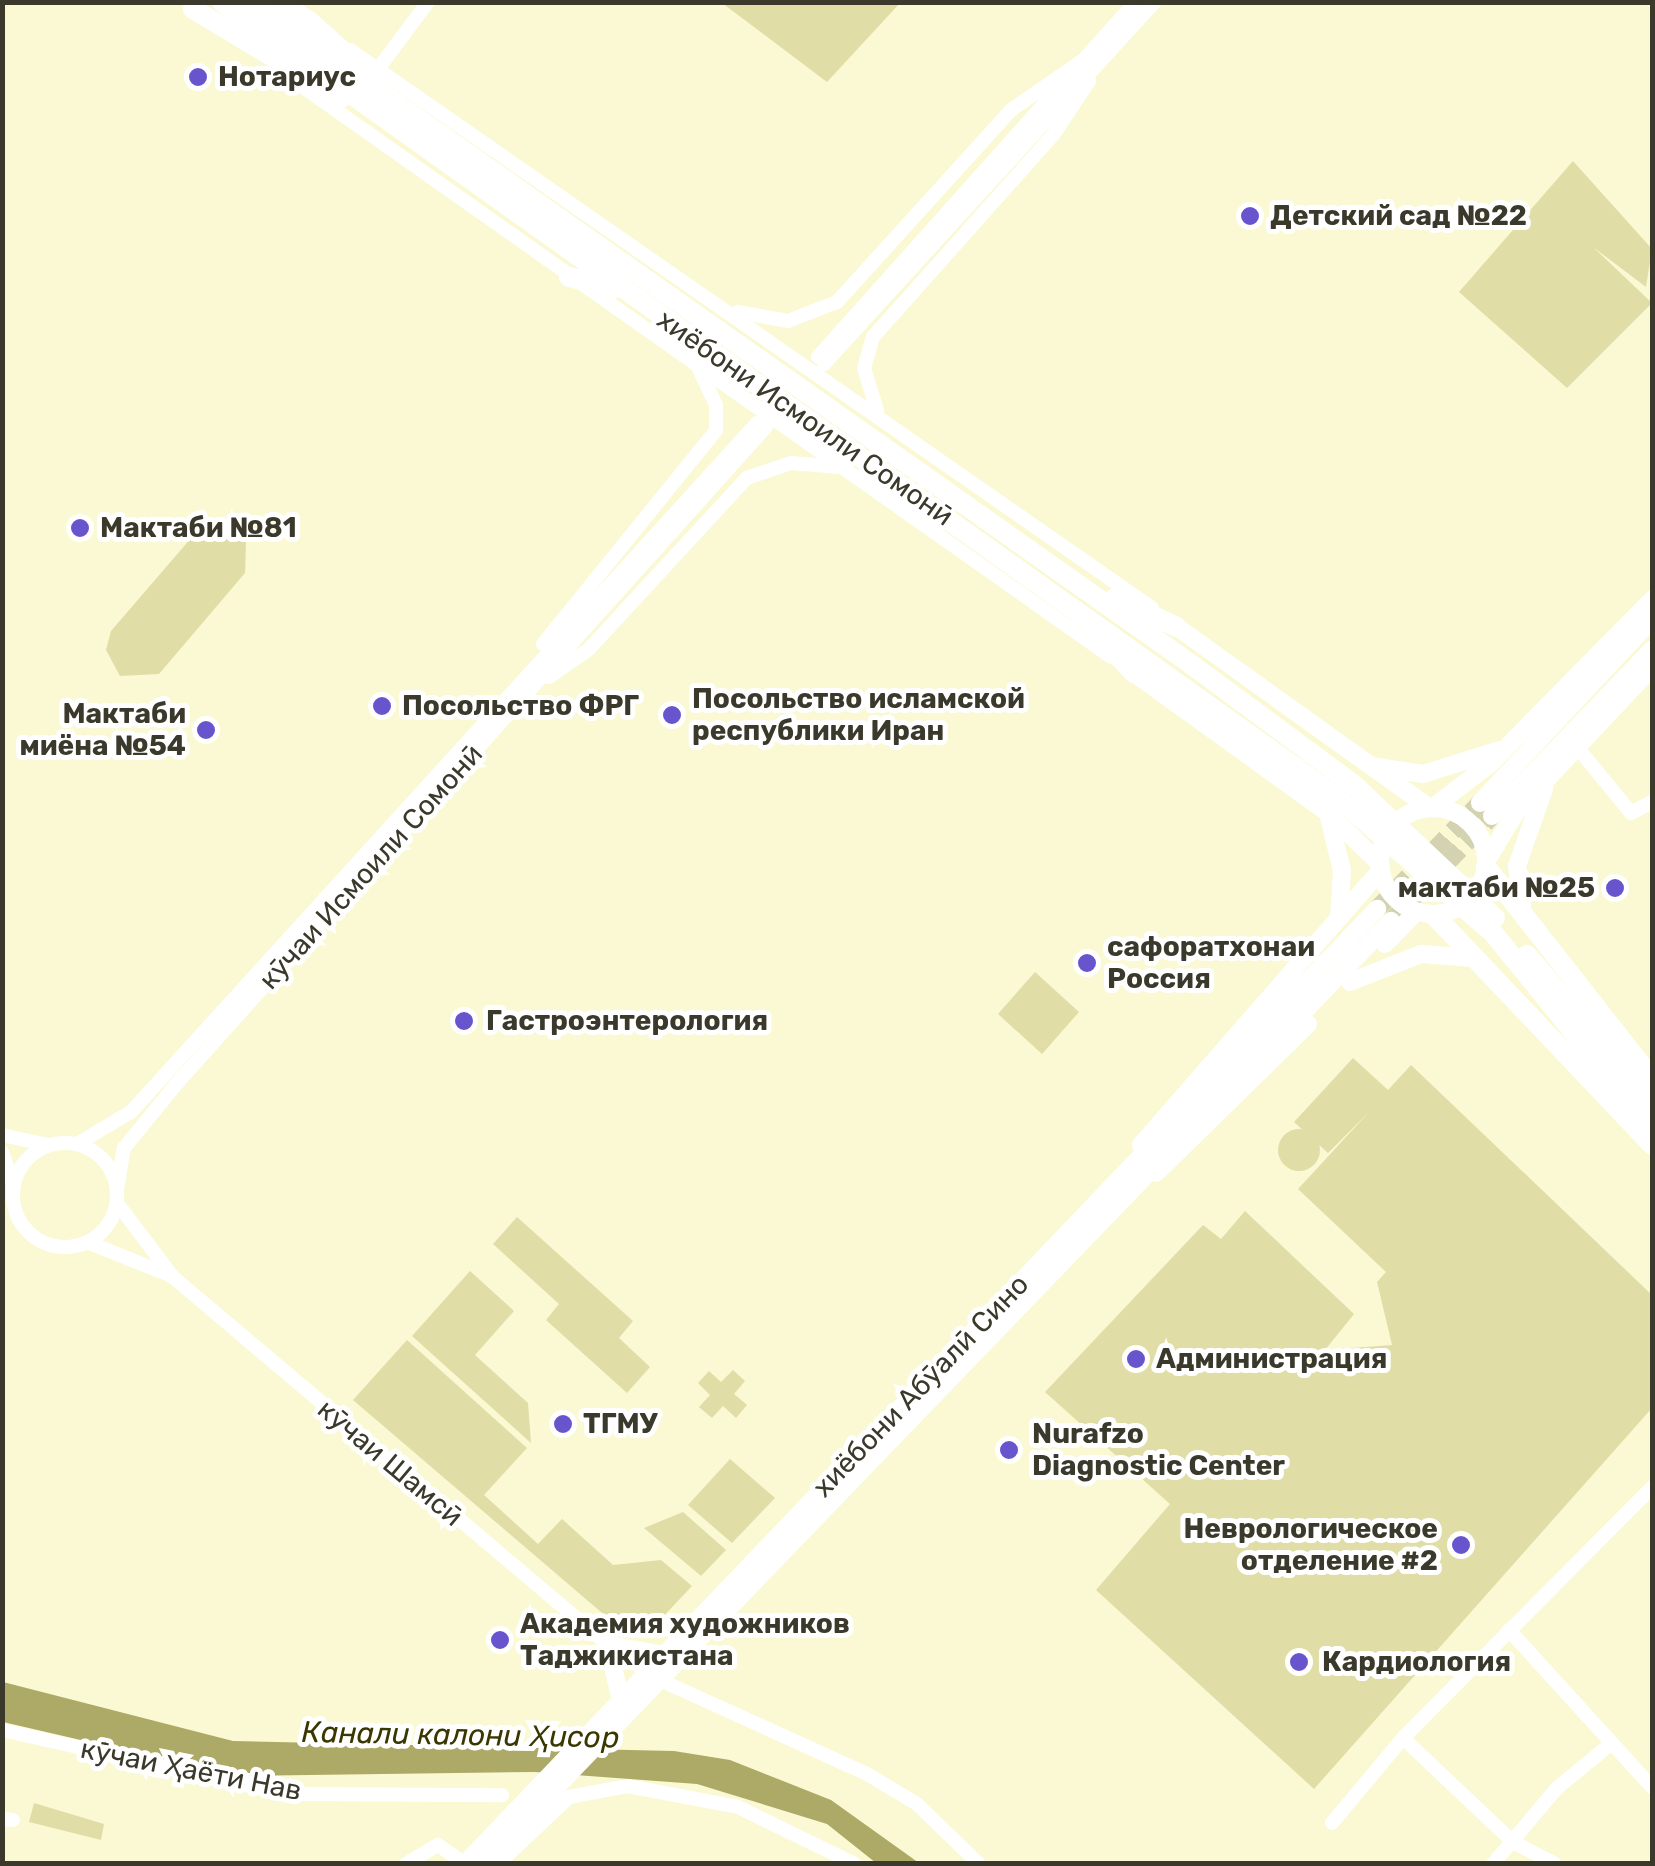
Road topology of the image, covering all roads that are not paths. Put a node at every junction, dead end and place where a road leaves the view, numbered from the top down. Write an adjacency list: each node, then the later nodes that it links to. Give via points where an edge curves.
1 (222, 2): 11 (highway, хиёбони Исмоили Сомонӣ)
2 (253, 2): 11 (highway, хиёбони Исмоили Сомонӣ)
3 (284, 2): 8 (main road)
4 (428, 2): 10 (street)
5 (1135, 2): 9 (street)
6 (1155, 2): 9 (street)
7 (188, 6): 11 (highway); 13 (street)
8 (308, 20): 10 (street); 11 (highway)
9 (1093, 60): 15 (street, via 1012,110 837,302 788,321); 16 (street); 18 (street, via 1054,134 873,337 864,368)
10 (378, 70): 12 (street)
11 (398, 114): 14 (highway, хиёбони Исмоили Сомонӣ)
12 (606, 231): 14 (highway); 15 (street)
13 (569, 277): 14 (highway); 17 (street)
14 (633, 282): 22 (highway, хиёбони Исмоили Сомонӣ); 23 (highway, хиёбони Исмоили Сомонӣ)
15 (720, 305): 18 (street)
16 (821, 360)
17 (695, 362): 20 (street); 28 (street, via 712,391 716,430 554,625)
18 (880, 415): 26 (street)
19 (762, 424): 21 (street, кӯчаи Исмоили Сомонӣ)
20 (843, 468): 30 (street); 32 (street, via 790,462 747,478 588,649)
21 (628, 570): 28 (street, кӯчаи Исмоили Сомонӣ); 32 (street, кӯчаи Исмоили Сомонӣ)
22 (1068, 576): 26 (highway); 31 (highway, хиёбони Исмоили Сомонӣ)
23 (1063, 597): 30 (highway); 31 (highway, хиёбони Исмоили Сомонӣ)
24 (1652, 600): 34 (main road)
25 (1652, 618): 27 (main road, via 1486,809)
26 (1177, 627): 35 (main road)
27 (1652, 650)
28 (532, 665): 37 (street, кӯчаи Исмоили Сомонӣ)
29 (1652, 667): 33 (main road)
30 (1134, 672): 41 (main road)
31 (1186, 672): 50 (highway, хиёбони Исмоили Сомонӣ, via 1441,860)
32 (544, 678): 38 (street, кӯчаи Исмоили Сомонӣ)
33 (1577, 747): 36 (main road); 39 (street, via 1632,814)
34 (1506, 748): 35 (main road, via 1423,774); 40 (main road)
35 (1365, 765): 40 (main road)
36 (1548, 779): 42 (main road); 47 (main road, via 1517,866)
37 (418, 790): 38 (street); 53 (street, кӯчаи Исмоили Сомонӣ, via 131,1112)
38 (430, 802): 58 (street, кӯчаи Исмоили Сомонӣ, via 124,1148)
39 (1652, 802)
40 (1430, 808): 42 (main road, via 1470,823); 43 (main road, via 1393,826)
41 (1328, 813): 43 (main road); 46 (main road, via 1342,870)
42 (1486, 864): 44 (main road, via 1475,895); 47 (highway)
43 (1380, 868): 44 (main road, via 1393,896); 46 (main road)
44 (1425, 914): 48 (highway); 49 (main road)
45 (1384, 915): 57 (main road, хиёбони Абӯалӣ Сино)
46 (1338, 918): 57 (main road, via 1172,1102)
47 (1525, 923): 50 (highway)
48 (1488, 964): 49 (main road, via 1454,950 1421,954); 55 (highway)
49 (1350, 982): 57 (main road, via 1192,1146)
50 (1644, 1094): 51 (highway, хиёбони Исмоили Сомонӣ)
51 (1652, 1129)
52 (2, 1135): 54 (street)
53 (77, 1144): 54 (street); 58 (street)
54 (48, 1145): 59 (street, via 26,1160)
55 (1652, 1146)
56 (2, 1152): 59 (street, кӯчаи Шамсӣ)
57 (1134, 1175): 66 (main road, хиёбони Абӯалӣ Сино); 67 (main road, хиёбони Абӯалӣ Сино)
58 (118, 1184): 60 (street)
59 (14, 1186): 61 (street, кӯчаи Шамсӣ, via 30,1233 53,1246)
60 (116, 1202): 61 (street); 62 (street, кӯчаи Шамсӣ)
61 (86, 1242): 62 (street, кӯчаи Шамсӣ)
62 (173, 1278): 65 (street, кӯчаи Шамсӣ)
63 (1652, 1487): 64 (street)
64 (1508, 1630): 70 (street); 71 (street)
65 (608, 1645): 66 (main road); 67 (street, кӯчаи Шамсӣ); 68 (main road)
66 (664, 1655): 67 (main road, хиёбони Абӯалӣ Сино)
67 (654, 1677): 68 (main road, хиёбони Абӯалӣ Сино); 83 (street, кӯчаи Шамсӣ, via 867,1774 918,1804)
68 (618, 1710): 79 (main road, хиёбони Абӯалӣ Сино); 80 (main road, хиёбони Абӯалӣ Сино)
69 (2, 1730): 75 (street, кӯчаи Ҳаёти Нав, via 287,1794)
70 (1403, 1738): 76 (street); 77 (street)
71 (1612, 1743): 72 (street); 77 (street)
72 (1634, 1766): 73 (street); 74 (street)
73 (1652, 1769)
74 (1652, 1788)
75 (502, 1795)
76 (1332, 1823)
77 (1513, 1842): 84 (street); 85 (street)
78 (406, 1864): 79 (street, via 438,1845)
79 (465, 1864)
80 (482, 1864)
81 (498, 1864): 82 (street, via 568,1797 627,1786 738,1808)
82 (856, 1864)
83 (979, 1864)
84 (1492, 1864)
85 (1555, 1864)

